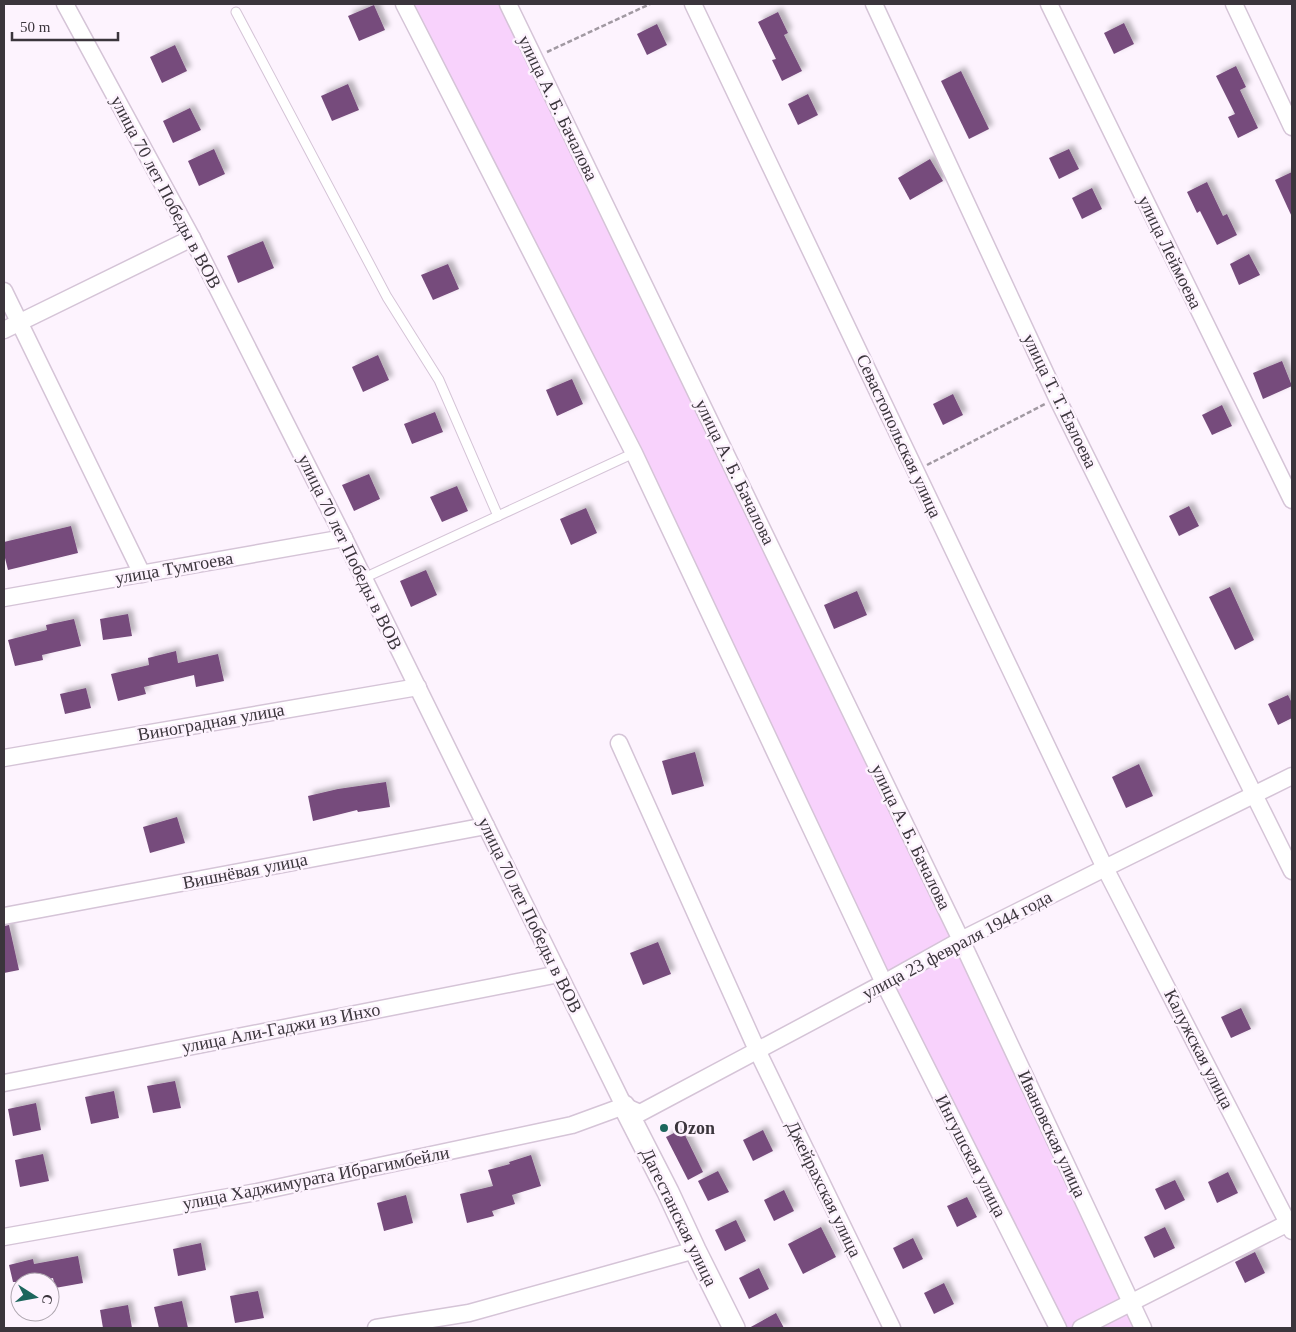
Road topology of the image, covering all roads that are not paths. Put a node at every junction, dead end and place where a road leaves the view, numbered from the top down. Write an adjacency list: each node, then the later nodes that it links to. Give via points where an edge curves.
1 (65, 4): 10 (street, улица 70 лет Победы в ВОВ)
2 (404, 4): 14 (street, Ингушская улица)
3 (508, 4): 30 (street, улица А. Б. Бачалова)
4 (693, 4): 27 (street, Севастопольская улица)
5 (874, 4): 25 (street, улица Т. Т. Евлоева, via 1057,398)
6 (1049, 4): 15 (street, улица Леймоева)
7 (1234, 4): 9 (street)
8 (236, 12): 16 (lane, via 387,297 439,380)
9 (1292, 127)
10 (192, 238): 12 (street); 17 (street, улица 70 лет Победы в ВОВ)
11 (4, 291): 12 (street)
12 (20, 323): 13 (street); 18 (street)
13 (4, 330)
14 (634, 453): 16 (lane); 32 (street, Ингушская улица)
15 (1292, 500)
16 (498, 516): 19 (lane)
17 (344, 538): 18 (street, улица Тумгоева); 19 (street, улица 70 лет Победы в ВОВ)
18 (142, 574): 20 (street, улица Тумгоева)
19 (364, 578): 21 (street, улица 70 лет Победы в ВОВ)
20 (4, 598)
21 (418, 687): 23 (street, Виноградная улица); 26 (street, улица 70 лет Победы в ВОВ)
22 (619, 743): 33 (street, Джейрахская улица)
23 (4, 758)
24 (1292, 776): 25 (street, улица 23 февраля 1944 года)
25 (1255, 793): 27 (street, улица 23 февраля 1944 года); 28 (street, улица Т. Т. Евлоева)
26 (486, 826): 29 (street, Вишнёвая улица); 31 (street, улица 70 лет Победы в ВОВ)
27 (1105, 868): 30 (street, улица 23 февраля 1944 года); 36 (street, Калужская улица)
28 (1292, 871)
29 (4, 916)
30 (961, 940): 32 (street, улица 23 февраля 1944 года); 39 (street, Ивановская улица)
31 (559, 974): 34 (street, улица Али-Гаджи из Инхо); 35 (street, улица 70 лет Победы в ВОВ)
32 (884, 983): 33 (street, улица 23 февраля 1944 года); 43 (street, Ингушская улица)
33 (757, 1050): 35 (street, улица 23 февраля 1944 года, via 640,1113); 42 (street, Джейрахская улица)
34 (4, 1083)
35 (624, 1106): 37 (street, улица Хаджимурата Ибрагимбейли, via 572,1125 410,1160 257,1192); 38 (street, Дагестанская улица)
36 (1291, 1225): 39 (street)
37 (4, 1237)
38 (695, 1250): 40 (street, via 469,1313); 41 (street, Дагестанская улица)
39 (1131, 1303): 44 (street); 45 (street, Ивановская улица)
40 (376, 1328)
41 (734, 1328)
42 (892, 1328)
43 (1058, 1328)
44 (1081, 1328)
45 (1143, 1328)

